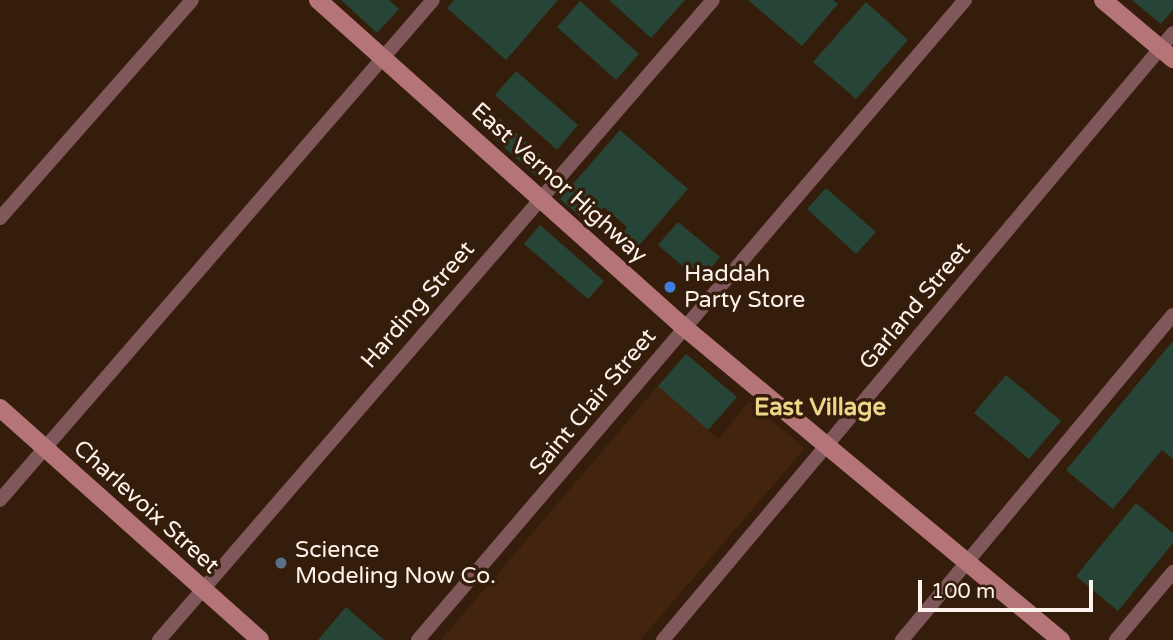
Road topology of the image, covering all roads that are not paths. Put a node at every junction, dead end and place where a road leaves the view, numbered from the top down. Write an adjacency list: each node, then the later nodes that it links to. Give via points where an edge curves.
1 (192, 0): 11 (street)
2 (318, 0): 9 (street, East Vernor Highway)
3 (433, 0): 9 (street)
4 (713, 0): 10 (street, Harding Street)
5 (965, 0): 13 (street, Saint Clair Street)
6 (1103, 0): 8 (street)
7 (1173, 33): 8 (street, Garland Street)
8 (1167, 53): 15 (street, Garland Street)
9 (383, 58): 10 (street, East Vernor Highway); 16 (street)
10 (539, 200): 13 (street, East Vernor Highway); 20 (street, Harding Street)
11 (0, 218)
12 (1173, 316): 18 (street)
13 (685, 328): 15 (street, East Vernor Highway); 23 (street, Saint Clair Street)
14 (0, 408): 16 (street, Charlevoix Street)
15 (826, 447): 18 (street, East Vernor Highway); 24 (street, Garland Street)
16 (45, 448): 17 (street); 20 (street, Charlevoix Street)
17 (0, 500)
18 (966, 563): 25 (street); 26 (street, East Vernor Highway)
19 (1173, 572): 27 (street)
20 (202, 590): 21 (street, Harding Street); 22 (street, Charlevoix Street)
21 (159, 640)
22 (260, 640)
23 (418, 640)
24 (663, 640)
25 (902, 640)
26 (1061, 640)
27 (1116, 640)

